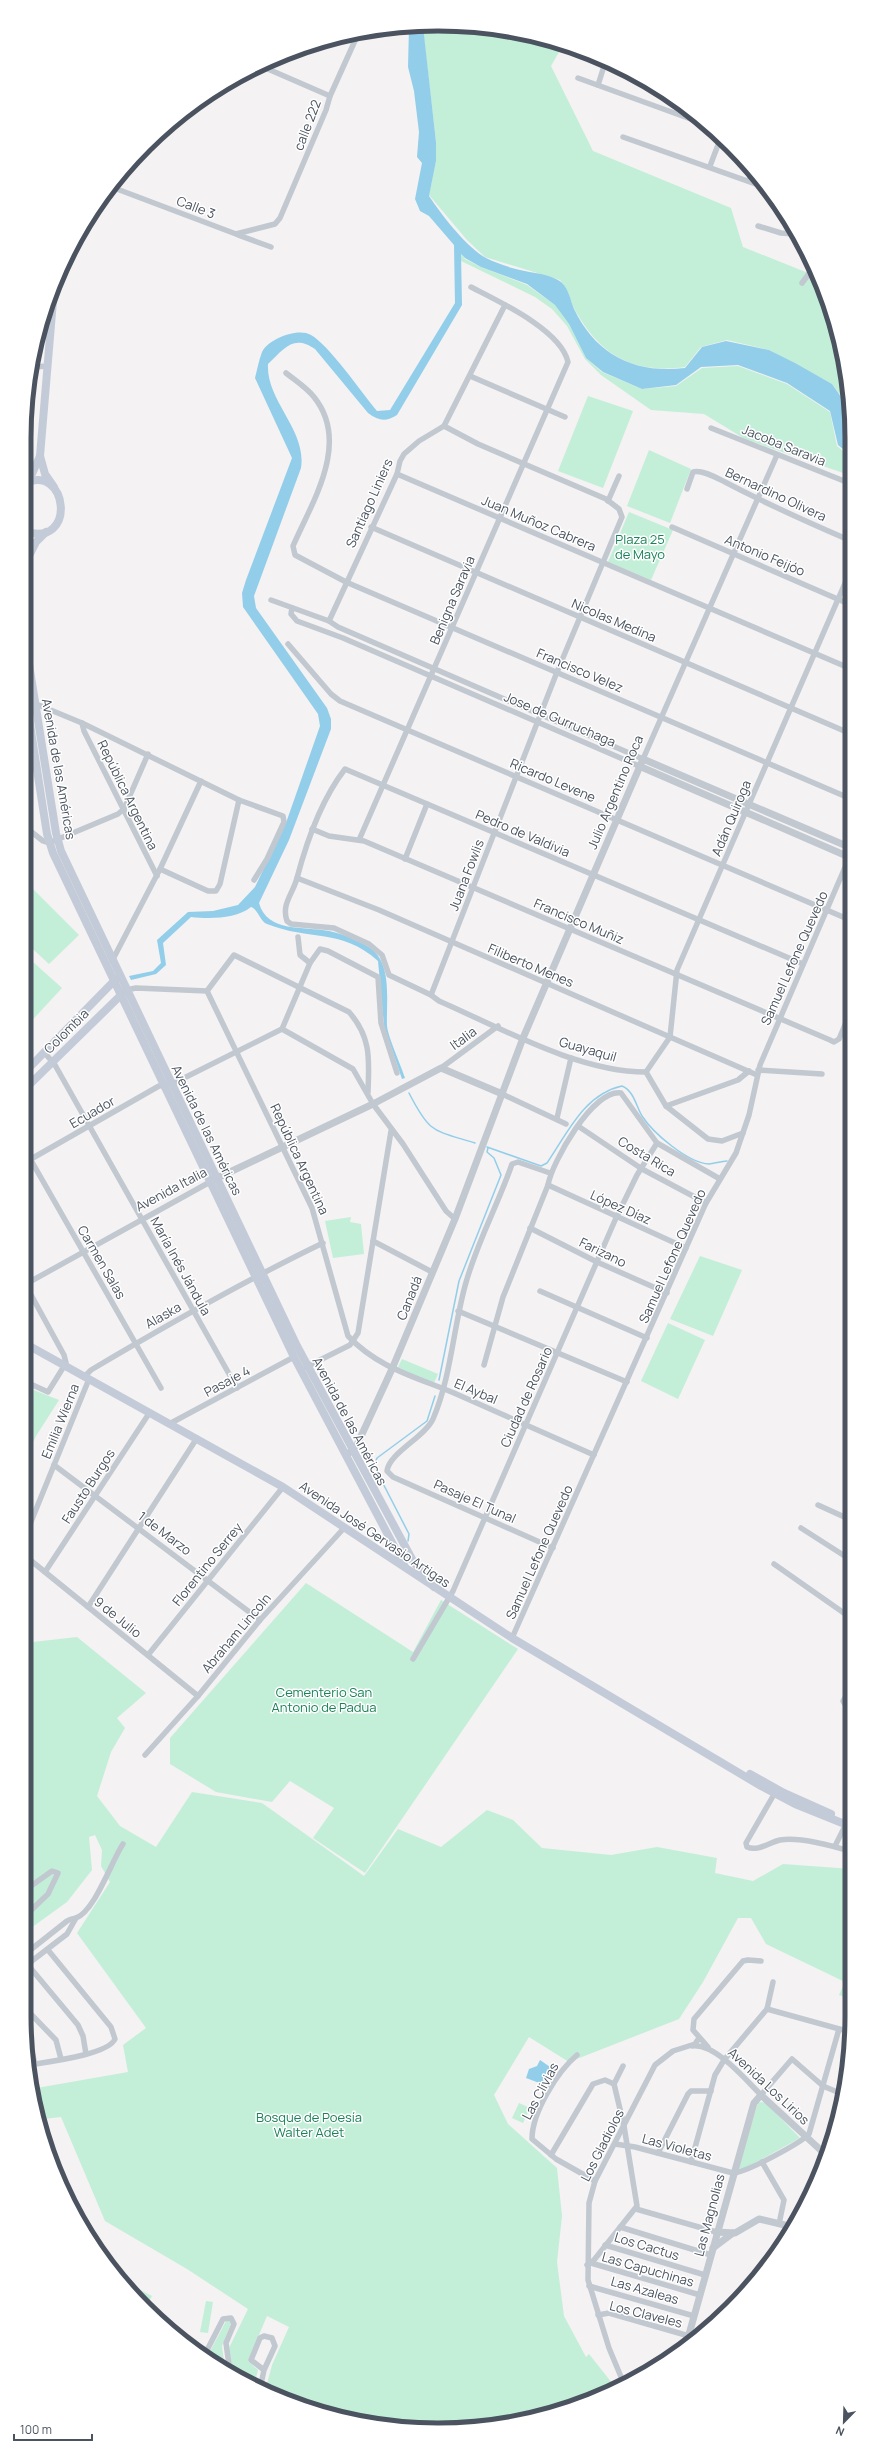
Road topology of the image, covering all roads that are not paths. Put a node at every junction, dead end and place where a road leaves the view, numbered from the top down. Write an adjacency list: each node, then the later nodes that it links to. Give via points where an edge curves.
1 (355, 40): 6 (street, calle 222)
2 (604, 67): 5 (street)
3 (267, 69): 6 (street)
4 (578, 78): 5 (street)
5 (598, 85): 7 (street)
6 (330, 96): 16 (street, calle 222, via 280,218 275,224)
7 (691, 119)
8 (623, 137): 10 (street)
9 (719, 143): 10 (street)
10 (710, 166): 12 (street)
11 (750, 177): 12 (street)
12 (748, 181): 13 (street)
13 (756, 184)
14 (116, 188): 16 (street, Calle 3)
15 (758, 226): 17 (street, via 781,234)
16 (236, 234): 18 (street, Calle 3)
17 (789, 234)
18 (271, 247)
19 (809, 271): 20 (street)
20 (802, 282)
21 (471, 288): 22 (street)
22 (505, 305): 27 (street); 28 (street, Benigna Saravia, via 521,313 552,338 567,358 566,369)
23 (52, 309): 24 (main road)
24 (48, 366): 25 (street); 33 (main road)
25 (38, 367)
26 (286, 373): 54 (street, Francisco Velez, via 315,398 324,413 329,435 326,471 293,546 295,555 302,561)
27 (470, 376): 28 (street); 30 (street)
28 (547, 410): 29 (street); 34 (street, Benigna Saravia)
29 (565, 417)
30 (444, 426): 34 (street); 35 (street, Santiago Liniers, via 404,454)
31 (711, 428): 32 (street, Jacoba Saravia)
32 (777, 455): 38 (street, Jacoba Saravia); 42 (street, Julio Argentino Roca)
33 (40, 456): 36 (main road); 41 (main road, via 46,474)
34 (522, 464): 43 (street); 44 (street, Benigna Saravia)
35 (397, 474): 44 (street, Juan Muñoz Cabrera); 46 (street, Santiago Liniers)
36 (31, 475)
37 (619, 476): 43 (street)
38 (845, 481)
39 (31, 482): 41 (main road, via 43,482)
40 (687, 489): 42 (street, Bernardino Olivera, via 693,472 698,471)
41 (56, 490): 47 (main road, via 62,503 62,510 57,523)
42 (756, 499): 49 (street, Bernardino Olivera); 51 (street, Julio Argentino Roca)
43 (608, 501): 52 (street, Juana Fowlis, via 619,509 622,517)
44 (499, 518): 52 (street, Juan Muñoz Cabrera); 53 (street, Benigna Saravia)
45 (672, 527): 51 (street, Antonio Feijóo)
46 (371, 528): 53 (street, Nicolas Medina); 54 (street, Santiago Liniers)
47 (46, 532): 48 (main road); 50 (main road)
48 (31, 533)
49 (845, 538)
50 (31, 551)
51 (734, 554): 56 (street, Antonio Feijóo); 60 (street, Julio Argentino Roca)
52 (604, 564): 60 (street, Juan Muñoz Cabrera); 61 (street, Juana Fowlis)
53 (476, 572): 61 (street, Nicolas Medina); 63 (street, Benigna Saravia)
54 (346, 582): 62 (street, Santiago Liniers); 63 (street, Francisco Velez)
55 (845, 583): 56 (street, Adán Quiroga)
56 (838, 599): 58 (street, Antonio Feijóo); 65 (street, Adán Quiroga)
57 (271, 600): 59 (street, Jose de Gurruchaga)
58 (845, 602)
59 (292, 608): 62 (street, Jose de Gurruchaga); 70 (street, Jose de Gurruchaga, via 291,614 297,621 325,630)
60 (709, 609): 65 (street, Juan Muñoz Cabrera); 66 (street, Julio Argentino Roca)
61 (581, 618): 66 (street, Nicolas Medina); 69 (street, Juana Fowlis)
62 (329, 621): 68 (street, Jose de Gurruchaga)
63 (453, 627): 68 (street, Benigna Saravia); 69 (street, Francisco Velez)
64 (288, 644): 79 (street, Ricardo Levene, via 335,698)
65 (814, 654): 67 (street, Juan Muñoz Cabrera); 72 (street, Adán Quiroga)
66 (686, 663): 72 (street, Nicolas Medina); 74 (street, Julio Argentino Roca)
67 (845, 666)
68 (435, 669): 70 (street, Benigna Saravia); 73 (street, Jose de Gurruchaga)
69 (557, 672): 73 (street, Juana Fowlis); 74 (street, Francisco Velez)
70 (432, 676): 77 (street, Jose de Gurruchaga); 79 (street, Benigna Saravia)
71 (31, 704): 76 (street)
72 (791, 708): 80 (street, Nicolas Medina); 83 (street, Adán Quiroga)
73 (540, 714): 77 (street, Juana Fowlis); 82 (street, Jose de Gurruchaga)
74 (661, 717): 82 (street, Julio Argentino Roca); 83 (street, Francisco Velez)
75 (31, 721): 98 (main road, Avenida de las Américas)
76 (82, 723): 81 (street); 92 (street, República Argentina)
77 (537, 723): 84 (street, Jose de Gurruchaga); 85 (street, Juana Fowlis)
78 (31, 728): 100 (main road, Avenida de las Américas)
79 (408, 729): 85 (street, Ricardo Levene); 87 (street, Benigna Saravia)
80 (845, 731)
81 (148, 754): 86 (street); 92 (street)
82 (643, 759): 84 (street, Julio Argentino Roca); 90 (street, Jose de Gurruchaga)
83 (767, 762): 88 (street, Francisco Velez); 90 (street, Adán Quiroga)
84 (639, 766): 93 (street, Jose de Gurruchaga); 94 (street, Julio Argentino Roca)
85 (516, 777): 94 (street, Ricardo Levene); 97 (street, Juana Fowlis)
86 (201, 781): 89 (street); 105 (street)
87 (383, 785): 91 (street, Pedro de Valdivia); 95 (street, Pedro de Valdivia, via 345,769); 99 (street, Benigna Saravia)
88 (845, 796)
89 (239, 800): 105 (street, via 220,884 216,891 208,891); 110 (street, via 285,818)
90 (750, 803): 93 (street, Adán Quiroga); 101 (street, Jose de Gurruchaga)
91 (427, 804): 97 (street, Pedro de Valdivia); 103 (street)
92 (124, 809): 98 (street); 108 (street, República Argentina)
93 (745, 812): 102 (street, Jose de Gurruchaga); 104 (street, Adán Quiroga)
94 (617, 820): 104 (street, Ricardo Levene); 107 (street, Julio Argentino Roca)
95 (312, 829): 99 (street, Francisco Muñiz, via 329,836); 109 (street)
96 (31, 832): 100 (street)
97 (494, 832): 107 (street, Pedro de Valdivia); 111 (street, Juana Fowlis)
98 (58, 840): 100 (street); 118 (main road, Avenida de las Américas)
99 (359, 840): 103 (street, Francisco Muñiz)
100 (49, 843): 123 (main road, Avenida de las Américas)
101 (845, 845)
102 (845, 856)
103 (405, 859): 111 (street, Francisco Muñiz)
104 (722, 865): 112 (street, Ricardo Levene); 114 (street, Adán Quiroga)
105 (160, 869): 108 (street)
106 (845, 869): 112 (street, Samuel Lefone Quevedo)
107 (593, 875): 114 (street, Pedro de Valdivia); 115 (street, Julio Argentino Roca)
108 (157, 876): 118 (street)
109 (297, 878): 117 (street, Filiberto Menes, via 379,910); 128 (street, Guayaquil, via 286,902 287,921 294,925 334,928 369,944 382,955 387,972)
110 (254, 880)
111 (472, 888): 115 (street, Francisco Muñiz); 117 (street, Juana Fowlis)
112 (827, 910): 113 (street, Ricardo Levene); 120 (street, Samuel Lefone Quevedo)
113 (845, 918)
114 (699, 921): 120 (street, Pedro de Valdivia); 121 (street, Adán Quiroga)
115 (570, 929): 121 (street, Francisco Muñiz); 124 (street, Julio Argentino Roca)
116 (298, 937): 119 (street, via 300,955)
117 (451, 943): 124 (street, Filiberto Menes); 128 (street, Juana Fowlis)
118 (112, 961): 122 (main road, Avenida de las Américas)
119 (310, 963): 125 (street); 144 (street, via 320,949 378,977 382,1023)
120 (803, 964): 129 (street, Samuel Lefone Quevedo)
121 (676, 974): 129 (street, Francisco Muñiz); 133 (street, Adán Quiroga)
122 (119, 975): 123 (main road); 127 (main road, Avenida de las Américas)
123 (113, 982): 127 (main road, Avenida de las Américas); 135 (main road)
124 (547, 984): 133 (street, Filiberto Menes); 134 (street, Julio Argentino Roca)
125 (300, 986): 126 (street, via 234,955); 132 (street); 148 (street, via 342,1008 355,1019 369,1050)
126 (207, 991): 127 (street, via 136,988); 136 (street, República Argentina)
127 (123, 993): 138 (main road, Colombia); 147 (main road, Avenida de las Américas)
128 (431, 995): 131 (street, Guayaquil, via 439,1001)
129 (779, 1019): 130 (street, Francisco Muñiz, via 834,1042 839,1039); 143 (street, Samuel Lefone Quevedo)
130 (845, 1025)
131 (498, 1026): 134 (street, Guayaquil); 140 (street, Italia)
132 (282, 1030): 136 (street, Ecuador); 148 (street, via 353,1069)
133 (670, 1037): 141 (street, Filiberto Menes); 142 (street, Adán Quiroga)
134 (523, 1038): 137 (street, Guayaquil); 149 (street, Julio Argentino Roca)
135 (44, 1052): 138 (street, María Inés Jándula); 139 (main road)
136 (237, 1052): 147 (street, Ecuador); 160 (street, República Argentina)
137 (571, 1058): 142 (street, Guayaquil); 152 (street)
138 (53, 1061): 146 (main road, Colombia); 154 (street, María Inés Jándula)
139 (31, 1066)
140 (441, 1068): 149 (street); 150 (street, Avenida Italia)
141 (749, 1071): 143 (street, Filiberto Menes); 151 (street, via 738,1080)
142 (646, 1072): 151 (street)
143 (757, 1072): 145 (street); 157 (street, Samuel Lefone Quevedo)
144 (397, 1073)
145 (822, 1074)
146 (31, 1083)
147 (168, 1084): 154 (street, Ecuador); 165 (main road, Avenida de las Américas)
148 (368, 1093): 150 (street)
149 (500, 1093): 152 (street); 158 (street, Julio Argentino Roca)
150 (373, 1104): 156 (street); 160 (street, Avenida Italia)
151 (666, 1106): 157 (street, via 712,1141 722,1141)
152 (556, 1118): 153 (street)
153 (566, 1124)
154 (90, 1126): 161 (street, Ecuador); 168 (street, María Inés Jándula)
155 (578, 1126): 159 (street, via 596,1104 611,1095 621,1093); 162 (street, Costa Rica); 163 (street)
156 (391, 1131): 170 (street, via 403,1144 446,1211); 172 (street)
157 (743, 1133): 164 (street, Samuel Lefone Quevedo, via 736,1153)
158 (482, 1142): 170 (street, Canadá)
159 (657, 1143): 162 (street, Ciudad de Rosario); 164 (street)
160 (283, 1146): 165 (street, Avenida Italia); 173 (street, República Argentina, via 312,1208)
161 (31, 1159): 175 (street, Carmen Salas)
162 (642, 1169): 167 (street, Costa Rica); 169 (street, Ciudad de Rosario)
163 (550, 1173): 166 (street); 185 (street, via 518,1162 512,1164 469,1272)
164 (720, 1179): 167 (street, Samuel Lefone Quevedo)
165 (213, 1180): 168 (street, Avenida Italia); 178 (main road, Avenida de las Américas)
166 (548, 1185): 169 (street, López Díaz); 171 (street)
167 (706, 1203): 174 (street, Samuel Lefone Quevedo)
168 (142, 1218): 175 (street, Avenida Italia); 184 (street, María Inés Jándula)
169 (616, 1218): 174 (street, López Díaz); 176 (street, Ciudad de Rosario)
170 (455, 1219): 177 (street, Canadá)
171 (530, 1228): 176 (street, Farizano); 186 (street, via 503,1297)
172 (373, 1241): 177 (street); 188 (street, via 358,1333)
173 (324, 1243): 178 (street, Alaska); 188 (street, República Argentina, via 346,1332)
174 (686, 1248): 181 (street, Samuel Lefone Quevedo)
175 (83, 1251): 179 (street, Avenida Italia); 189 (street, Carmen Salas)
176 (597, 1262): 181 (street, Farizano); 183 (street, Ciudad de Rosario)
177 (432, 1272): 196 (street, Canadá)
178 (258, 1275): 184 (street, Alaska); 192 (main road, Avenida de las Américas); 195 (main road, Avenida de las Américas)
179 (31, 1280)
180 (540, 1290): 183 (street)
181 (667, 1293): 187 (street, Samuel Lefone Quevedo)
182 (31, 1296): 193 (street, via 64,1355)
183 (577, 1307): 187 (street); 191 (street, Ciudad de Rosario)
184 (194, 1310): 189 (street, Alaska); 201 (street, María Inés Jándula)
185 (458, 1311): 186 (street); 202 (street)
186 (495, 1326): 191 (street); 194 (street)
187 (647, 1338): 198 (street, Samuel Lefone Quevedo)
188 (353, 1342): 195 (street); 196 (street, El Aybal)
189 (136, 1343): 197 (street, Alaska, via 91,1370); 200 (street, Carmen Salas)
190 (31, 1347): 193 (main road, Avenida José Gervasio Artigas)
191 (558, 1353): 198 (street); 205 (street, Ciudad de Rosario)
192 (294, 1358): 195 (main road, Avenida de las Américas); 201 (street, Pasaje 4)
193 (65, 1365): 197 (main road, Avenida José Gervasio Artigas); 199 (street, via 48,1392)
194 (484, 1365)
195 (304, 1368): 207 (main road, Avenida de las Américas)
196 (392, 1369): 202 (street, El Aybal); 207 (street, Canadá)
197 (87, 1377): 203 (main road, Avenida José Gervasio Artigas); 209 (street, Emilia Wierna)
198 (627, 1382): 208 (street, Samuel Lefone Quevedo)
199 (31, 1384)
200 (161, 1388)
201 (238, 1388): 204 (street, Pasaje 4)
202 (443, 1389): 205 (street, El Aybal); 214 (street, Pasaje El Tunal, via 430,1426 392,1460 388,1474)
203 (150, 1412): 204 (main road, Avenida José Gervasio Artigas); 211 (street, Fausto Burgos)
204 (171, 1423): 206 (main road, Avenida José Gervasio Artigas)
205 (526, 1425): 208 (street, El Aybal); 214 (street, Ciudad de Rosario)
206 (197, 1438): 210 (main road, Avenida José Gervasio Artigas); 217 (street)
207 (349, 1453): 223 (main road, Avenida de las Américas); 226 (main road, Avenida de las Américas, via 413,1561)
208 (594, 1456): 219 (street, Samuel Lefone Quevedo)
209 (54, 1465): 211 (street, 1 de Marzo); 215 (street, Emilia Wierna)
210 (283, 1487): 216 (main road, Avenida José Gervasio Artigas); 225 (street, Florentino Serrey)
211 (96, 1495): 217 (street, 1 de Marzo); 224 (street, Fausto Burgos)
212 (818, 1504): 213 (street)
213 (845, 1517)
214 (485, 1518): 219 (street, Pasaje El Tunal); 227 (street, Ciudad de Rosario)
215 (31, 1522)
216 (345, 1527): 223 (main road, Avenida José Gervasio Artigas); 230 (street, Abraham Lincoln)
217 (140, 1528): 225 (street, 1 de Marzo); 228 (street)
218 (801, 1528): 220 (street)
219 (554, 1548): 231 (street, Samuel Lefone Quevedo)
220 (845, 1556)
221 (31, 1561): 224 (street, 9 de Julio)
222 (774, 1564): 229 (street)
223 (405, 1567): 226 (main road, Avenida José Gervasio Artigas)
224 (45, 1572): 228 (street, 9 de Julio)
225 (209, 1580): 230 (street, 1 de Marzo); 232 (street, Florentino Serrey)
226 (434, 1587): 227 (main road, Avenida José Gervasio Artigas)
227 (449, 1598): 231 (main road, Avenida José Gervasio Artigas); 233 (street, Ciudad de Rosario)
228 (88, 1607): 232 (street, 9 de Julio)
229 (845, 1614)
230 (260, 1620): 234 (street, Abraham Lincoln)
231 (512, 1638): 236 (main road, Avenida José Gervasio Artigas)
232 (148, 1655): 234 (street, 9 de Julio)
233 (413, 1659)
234 (198, 1696): 235 (street, Abraham Lincoln)
235 (145, 1755)
236 (775, 1791): 237 (main road, Avenida José Gervasio Artigas); 240 (street, via 746,1845 752,1849 781,1840)
237 (845, 1822)
238 (845, 1830): 240 (street)
239 (123, 1844): 244 (street, via 106,1880 89,1906)
240 (835, 1846): 241 (street)
241 (845, 1850)
242 (31, 1886): 243 (street, via 52,1871 58,1873 44,1900)
243 (31, 1911)
244 (76, 1918): 245 (street, via 67,1921); 246 (street, via 70,1931)
245 (31, 1949)
246 (48, 1950): 247 (street); 258 (street, via 115,2035 112,2044)
247 (31, 1961)
248 (761, 1961): 255 (street, via 743,1962 696,2016 692,2027)
249 (31, 1972): 258 (street, via 78,2025)
250 (773, 1982): 251 (street)
251 (767, 2009): 253 (street); 261 (street)
252 (31, 2014): 260 (street, via 56,2040)
253 (839, 2029): 254 (street); 265 (street)
254 (844, 2030)
255 (699, 2038): 256 (street); 257 (street)
256 (691, 2047): 257 (street, Avenida Los Lirios, via 703,2046); 270 (street, Los Gladiolos, via 673,2051 655,2065)
257 (713, 2051): 261 (street, Avenida Los Lirios)
258 (86, 2054): 260 (street)
259 (578, 2055): 277 (street, Las Clivias, via 563,2067 534,2124 533,2140)
260 (61, 2058): 262 (street)
261 (724, 2060): 266 (street, via 715,2075); 268 (street, Avenida Los Lirios)
262 (34, 2064)
263 (623, 2066): 264 (street)
264 (614, 2084): 269 (street); 277 (street, via 605,2080 596,2081 588,2090)
265 (822, 2086): 267 (street); 268 (street, via 792,2059); 272 (street, via 810,2132)
266 (711, 2091): 276 (street, via 688,2094); 278 (street)
267 (838, 2092)
268 (761, 2095): 272 (street, Avenida Los Lirios); 280 (street, Las Magnolias, via 752,2106)
269 (621, 2109): 270 (street); 271 (street)
270 (633, 2110): 271 (street, Los Gladiolos)
271 (624, 2126): 273 (street, Los Gladiolos); 274 (street)
272 (806, 2137): 275 (street, Avenida Los Lirios); 279 (street)
273 (615, 2144): 274 (street, Las Violetas); 281 (street, Los Gladiolos)
274 (626, 2146): 276 (street, Las Violetas); 282 (street, via 637,2202)
275 (822, 2151)
276 (658, 2153): 278 (street, Las Violetas)
277 (551, 2155): 281 (street, Las Clivias)
278 (691, 2162): 280 (street, Las Violetas)
279 (762, 2162): 280 (street); 283 (street, via 784,2200)
280 (733, 2173): 286 (street, Las Magnolias)
281 (595, 2181): 290 (street, Los Gladiolos, via 589,2203)
282 (636, 2209): 285 (street); 286 (street)
283 (779, 2224): 284 (street); 287 (street, via 759,2220)
284 (786, 2226)
285 (620, 2227): 288 (street); 289 (street)
286 (716, 2232): 287 (street); 289 (street, Las Magnolias)
287 (735, 2233): 289 (street)
288 (605, 2245): 290 (street); 291 (street, Los Cactus)
289 (712, 2252): 291 (street, Las Magnolias)
290 (589, 2264): 292 (street, Los Gladiolos); 293 (street, Las Capuchinas)
291 (705, 2275): 293 (street, Las Magnolias)
292 (590, 2286): 294 (street, Los Gladiolos); 295 (street, Las Azaleas)
293 (700, 2295): 295 (street, Las Magnolias)
294 (598, 2315): 296 (street, Los Claveles, via 609,2313); 300 (street, Los Gladiolos)
295 (694, 2316): 296 (street, Las Magnolias)
296 (689, 2336)
297 (207, 2351): 298 (street, via 223,2320 231,2318 234,2324 226,2347)
298 (229, 2365)
299 (264, 2370): 299 (street, via 251,2360 260,2338 264,2336 272,2338 276,2343); 301 (street)
300 (622, 2379)
301 (261, 2383)

